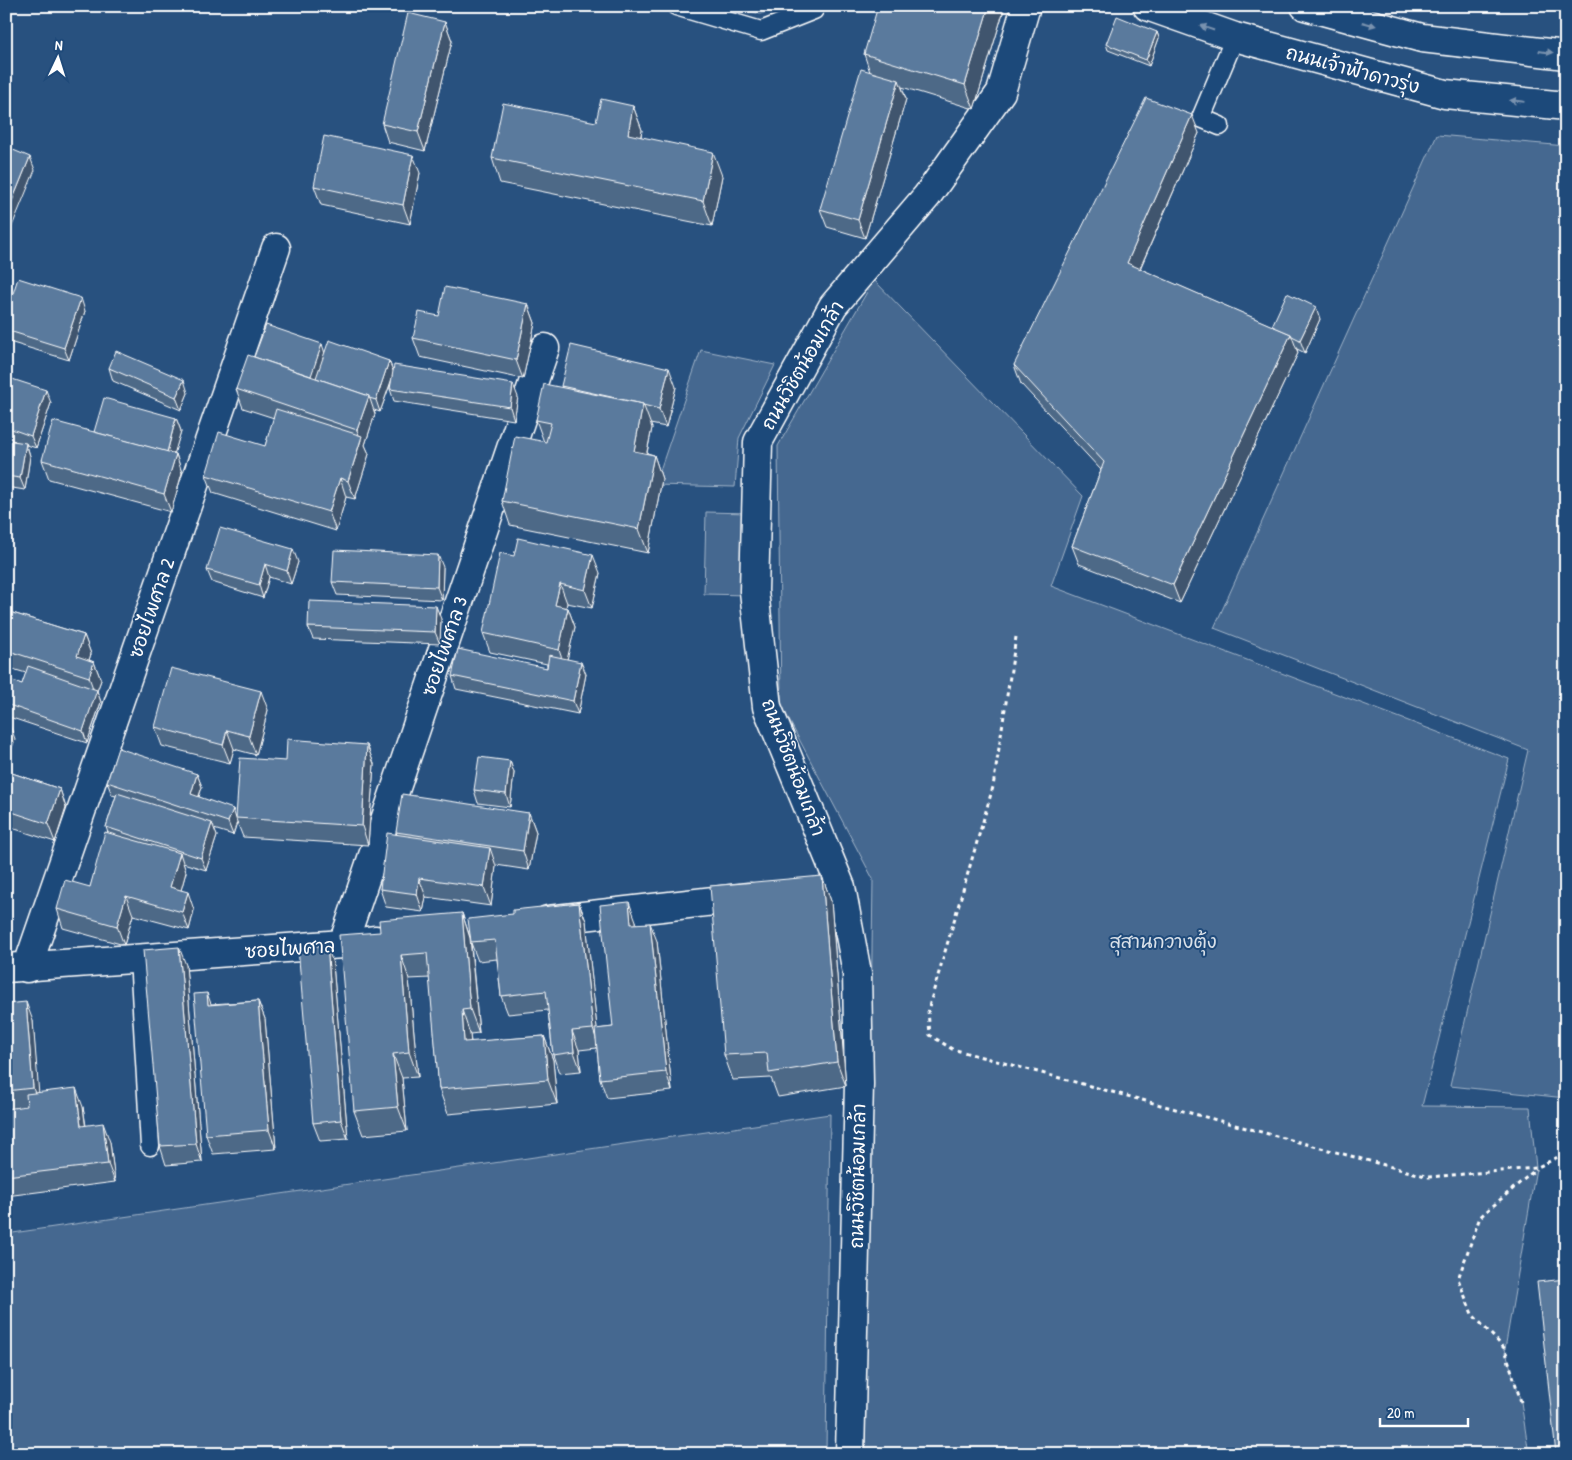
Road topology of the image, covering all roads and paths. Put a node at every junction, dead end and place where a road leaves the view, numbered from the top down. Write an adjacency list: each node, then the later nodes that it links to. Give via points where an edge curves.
1 (676, 6): 2 (lane, via 761,31 814,10)
2 (816, 6)
3 (1026, 6): 13 (street, ถนนวิชิตน้อมเกล้า, via 1002,92 927,196 833,306 758,442 754,591 767,707)
4 (1305, 6): 7 (street, one-way to 7, via 1422,38)
5 (1149, 13): 6 (street, ถนนเจ้าฟ้าดาวรุ่ง, one-way to 5)
6 (1235, 37): 8 (street, ถนนเจ้าฟ้าดาวรุ่ง, one-way to 6, via 1445,94); 9 (lane, via 1201,118)
7 (1566, 55)
8 (1566, 106)
9 (1220, 126)
10 (276, 248): 20 (street, ซอยไพศาล 2)
11 (545, 348): 18 (street, ซอยไพศาล 3)
12 (1016, 637): 23 (path, via 992,787 928,1010 930,1035 952,1049 1429,1176)
13 (841, 887): 14 (street); 25 (street, ถนนวิชิตน้อมเกล้า, via 858,973 859,1066)
14 (812, 890)
15 (773, 895): 16 (street)
16 (528, 923)
17 (401, 937): 18 (street, ซอยไพศาล)
18 (343, 944): 19 (street, ซอยไพศาล)
19 (139, 958): 20 (street, ซอยไพศาล); 21 (lane)
20 (16, 968)
21 (150, 1146)
22 (1566, 1153): 23 (path)
23 (1536, 1168): 24 (path, via 1480,1216 1458,1279 1472,1314 1505,1349)
24 (1521, 1402)
25 (850, 1454)

